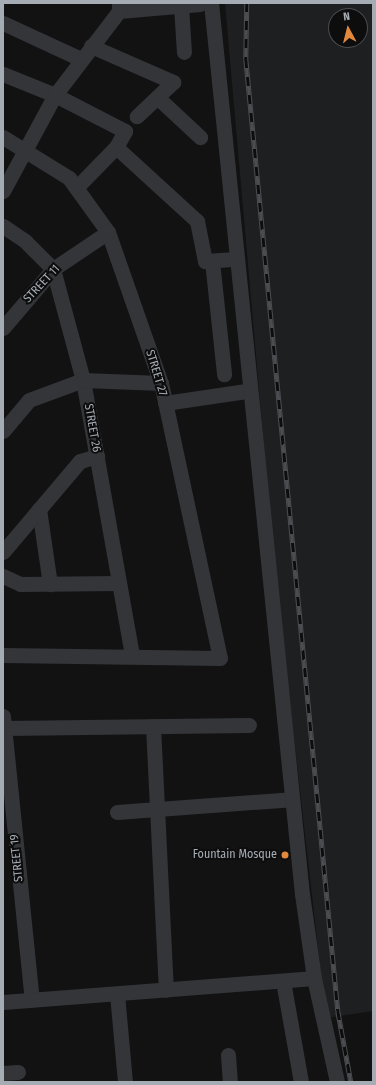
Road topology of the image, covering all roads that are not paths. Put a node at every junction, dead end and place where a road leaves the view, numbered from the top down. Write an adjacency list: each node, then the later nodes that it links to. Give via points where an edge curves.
1 (206, 3): 2 (street); 41 (street)
2 (181, 6): 3 (street); 6 (street)
3 (119, 7): 5 (street)
4 (3, 23): 7 (street)
5 (91, 46): 7 (street); 10 (street, via 173,82)
6 (184, 52)
7 (80, 59): 9 (street)
8 (3, 74): 9 (street)
9 (55, 95): 14 (street, via 125,130); 15 (street)
10 (157, 97): 11 (street); 13 (street)
11 (137, 116)
12 (3, 137): 15 (street, STREET 27)
13 (200, 137)
14 (116, 147): 16 (street); 21 (street, via 197,221 205,261)
15 (25, 148): 16 (street, STREET 27, via 69,178); 17 (street)
16 (76, 188): 19 (street, STREET 27)
17 (3, 190)
18 (3, 226): 22 (street, STREET 26, via 25,241)
19 (108, 232): 22 (street, STREET 11); 26 (street, STREET 27)
20 (232, 259): 21 (street)
21 (212, 261): 24 (street)
22 (53, 269): 23 (street, STREET 11); 25 (street, STREET 26)
23 (3, 328)
24 (224, 374)
25 (84, 380): 26 (street); 29 (street, via 29,400); 30 (street, STREET 26)
26 (161, 382): 28 (street, STREET 27)
27 (246, 391): 28 (street)
28 (165, 403): 37 (street, STREET 27, via 220,658)
29 (3, 431)
30 (97, 456): 31 (street, via 80,461); 34 (street, STREET 26)
31 (39, 509): 32 (street); 35 (street)
32 (3, 552)
33 (3, 576): 35 (street, via 20,584)
34 (119, 583): 35 (street); 37 (street, STREET 26)
35 (50, 584)
36 (3, 655): 37 (street)
37 (132, 655)
38 (4, 722): 40 (street); 48 (street, STREET 19)
39 (248, 725): 40 (street)
40 (153, 726): 42 (street)
41 (292, 799): 42 (street); 44 (street)
42 (158, 810): 43 (street); 46 (street)
43 (117, 812)
44 (314, 978): 45 (street); 54 (street)
45 (283, 981): 46 (street); 53 (street)
46 (166, 990): 47 (street)
47 (117, 994): 48 (street); 51 (street)
48 (32, 1000): 49 (street)
49 (3, 1002)
50 (228, 1055): 52 (street)
51 (126, 1082)
52 (230, 1082)
53 (301, 1082)
54 (337, 1082)

